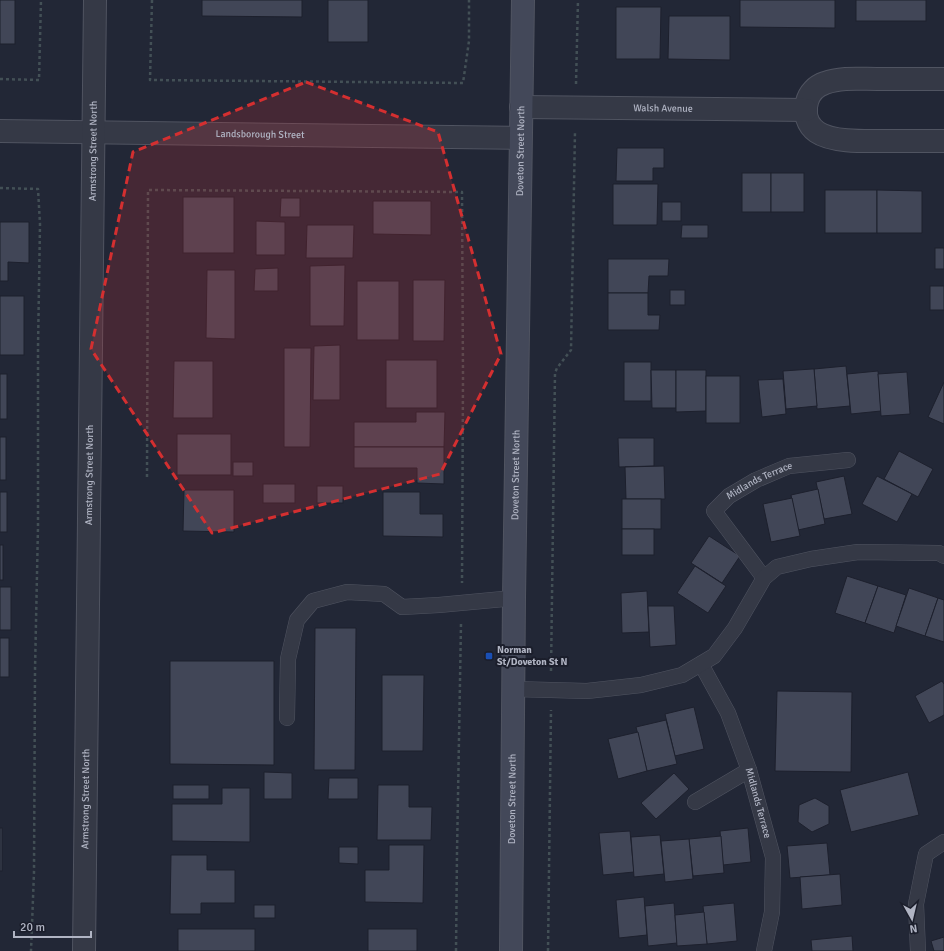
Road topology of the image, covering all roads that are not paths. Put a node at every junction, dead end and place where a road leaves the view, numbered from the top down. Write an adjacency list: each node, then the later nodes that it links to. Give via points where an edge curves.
1 (95, 0): 7 (street, Armstrong Street North)
2 (523, 0): 4 (main road, Doveton Street North)
3 (944, 79): 5 (street, via 831,81 811,92)
4 (521, 107): 5 (street, Walsh Avenue); 8 (main road, Doveton Street North)
5 (806, 110): 9 (street, via 809,124 818,132 832,138)
6 (0, 131): 7 (street, Landsborough Street)
7 (93, 132): 8 (street, Landsborough Street); 20 (street, Armstrong Street North)
8 (520, 138): 13 (main road, Doveton Street North)
9 (944, 141)
10 (848, 460): 12 (lane, Midlands Terrace, via 789,466 756,480 729,496 714,511)
11 (942, 551): 12 (lane, via 858,552 811,558 777,567)
12 (764, 578): 14 (lane, via 735,628 714,656)
13 (514, 598): 15 (main road, Doveton Street North); 16 (lane, via 402,607 384,594 347,592 313,601 297,620 288,659)
14 (701, 664): 15 (lane, via 682,675 641,685 587,691); 17 (lane, Midlands Terrace, via 728,713)
15 (514, 689): 21 (main road, Doveton Street North)
16 (287, 718)
17 (749, 770): 18 (lane); 22 (lane, Midlands Terrace, via 773,857 772,912)
18 (695, 802)
19 (944, 842): 23 (lane, via 926,854 916,904)
20 (84, 951)
21 (511, 951)
22 (764, 951)
23 (918, 951)

